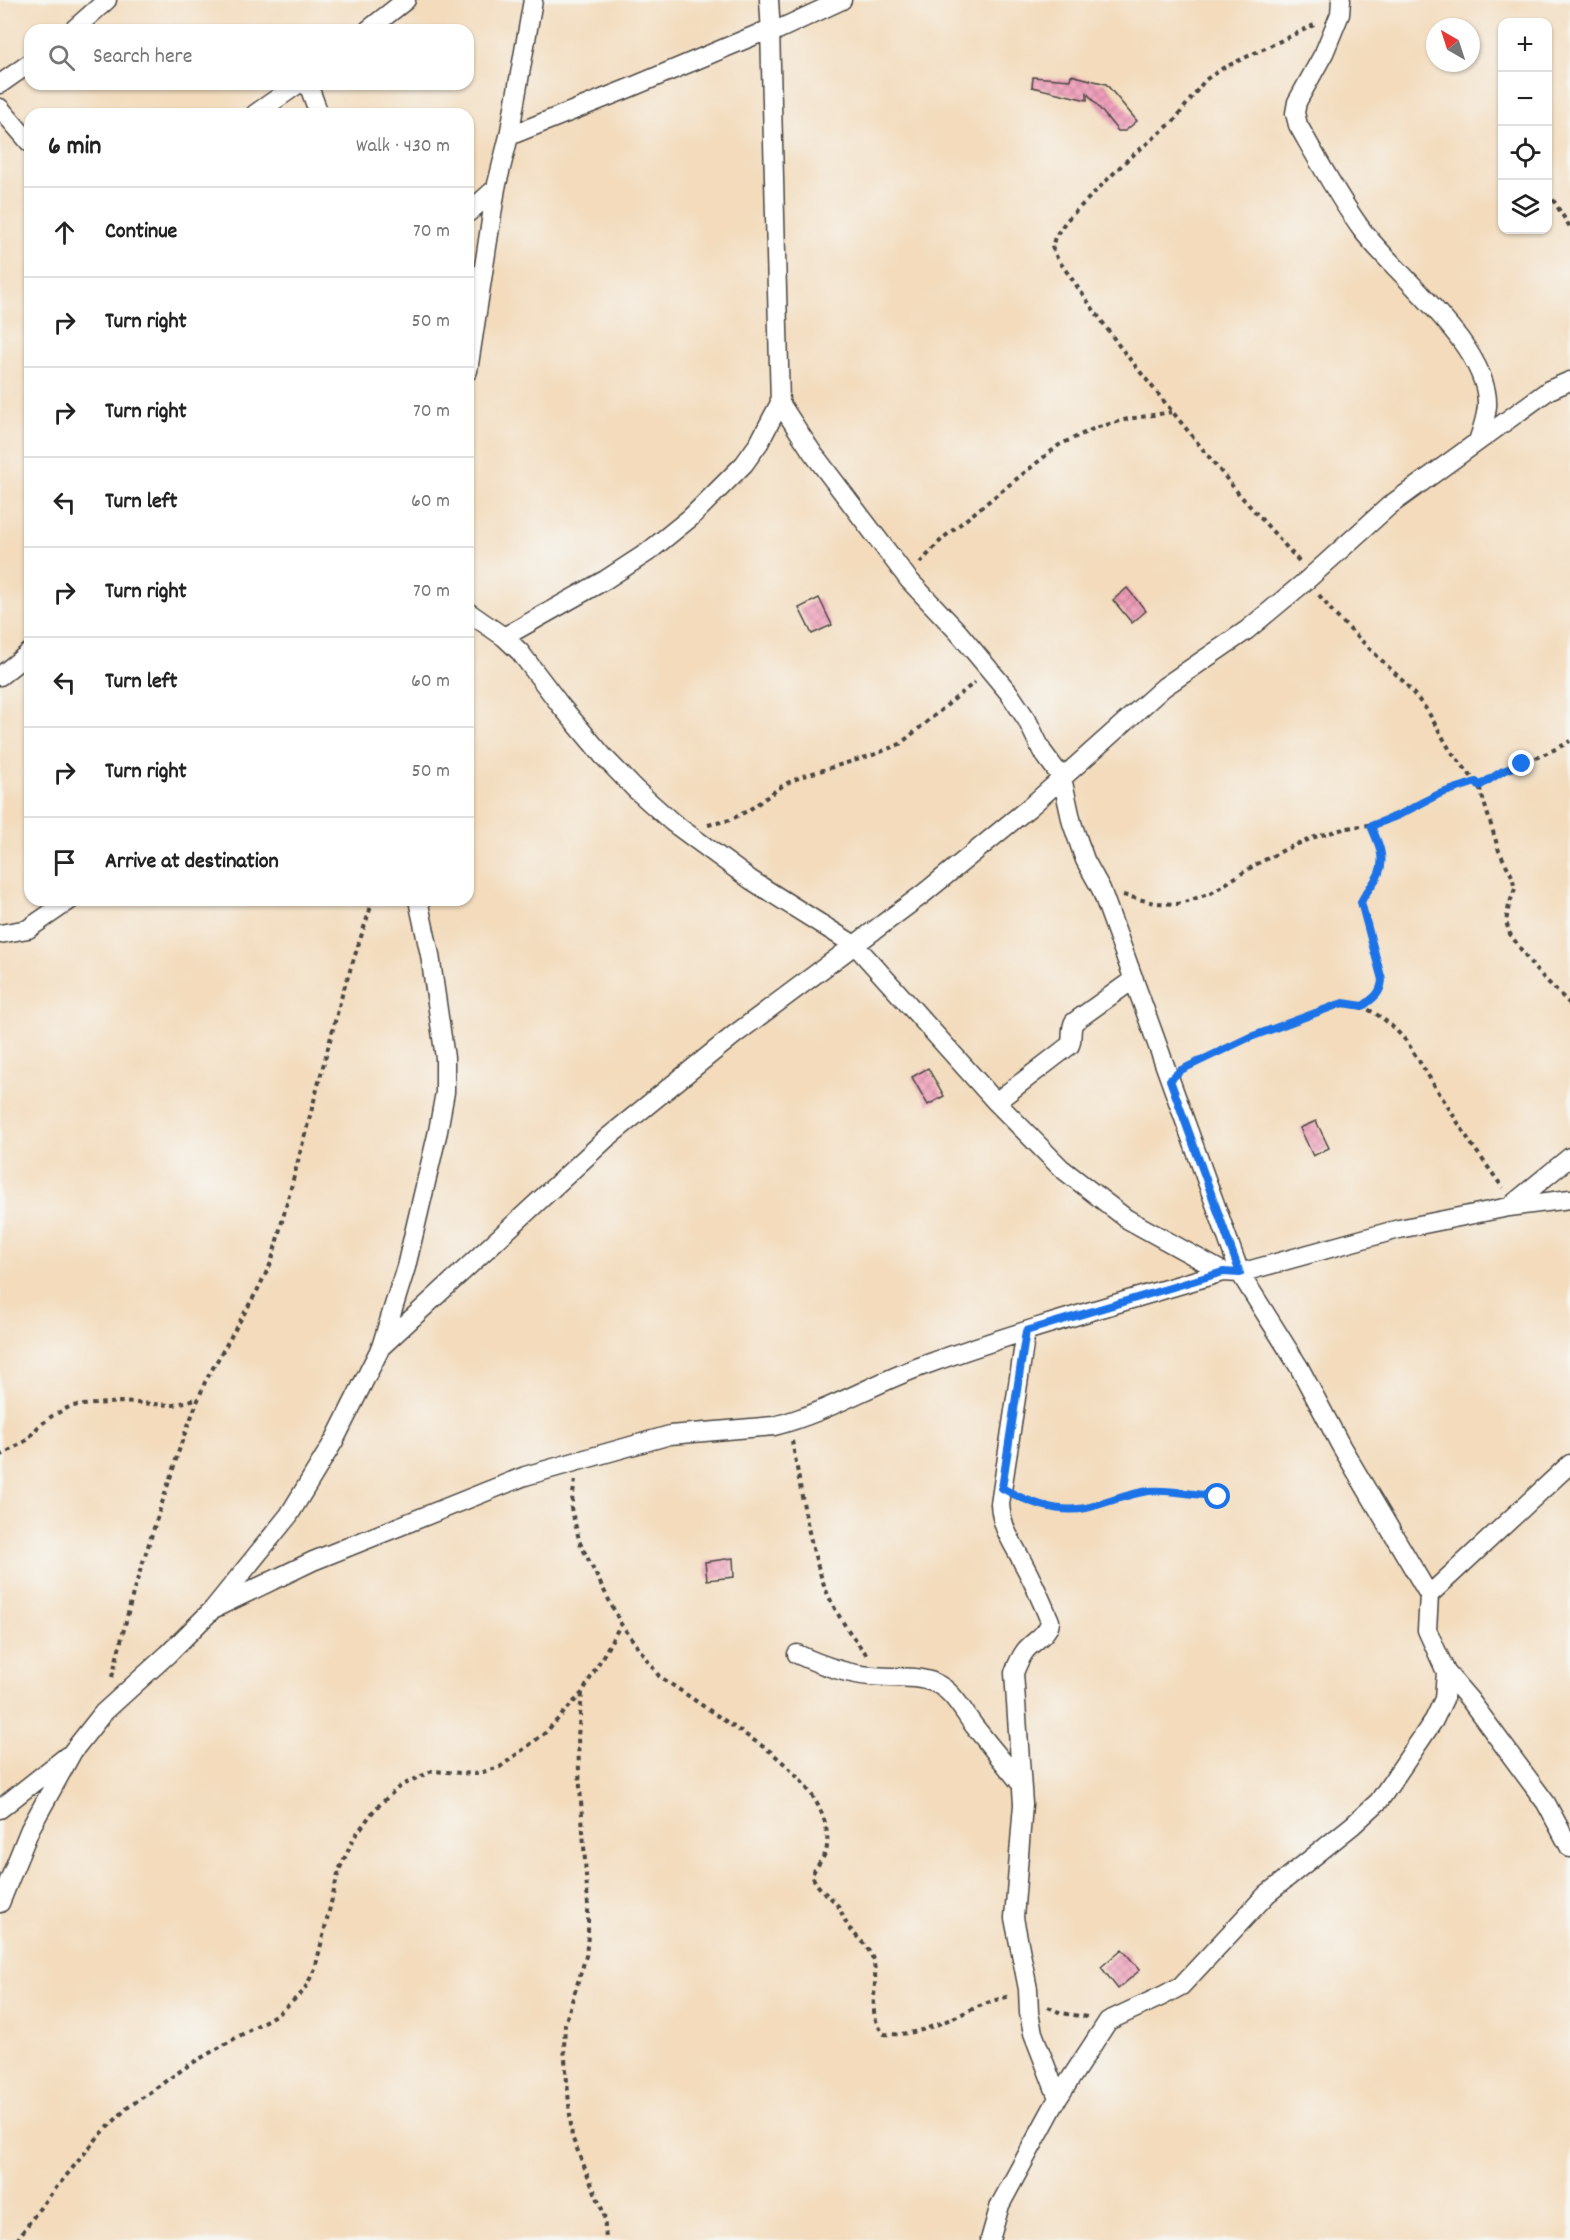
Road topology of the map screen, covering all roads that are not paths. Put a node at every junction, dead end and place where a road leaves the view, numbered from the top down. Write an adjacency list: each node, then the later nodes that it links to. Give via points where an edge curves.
1 (107, 0): 7 (street)
2 (405, 0): 8 (street)
3 (533, 0): 18 (street)
4 (769, 0): 9 (street)
5 (842, 0): 9 (street)
6 (1340, 7): 24 (street, via 1324,53 1297,102 1298,125 1362,229 1448,324 1474,361 1487,405)
7 (81, 24)
8 (375, 24)
9 (770, 31): 18 (street); 23 (street)
10 (24, 67): 11 (street)
11 (0, 84)
12 (289, 90): 15 (street)
13 (310, 90): 16 (street)
14 (0, 108): 17 (street)
15 (264, 108)
16 (317, 108)
17 (24, 136)
18 (509, 136): 19 (street)
19 (496, 188): 20 (street); 21 (street)
20 (474, 208)
21 (474, 332)
22 (1570, 381): 24 (street, via 1549,390)
23 (780, 403): 26 (street, via 744,464 690,518 648,552); 29 (street, via 909,580 991,672 1027,720 1042,751)
24 (1478, 441): 29 (street, via 1389,506 1247,630 1164,687)
25 (474, 616): 26 (street)
26 (504, 637): 33 (street, via 603,756 672,822 751,880)
27 (24, 657): 28 (street)
28 (0, 676)
29 (1062, 778): 33 (street); 34 (street, via 1085,860 1101,889)
30 (61, 906): 32 (street, via 28,929)
31 (419, 906): 41 (street, via 445,1058 445,1092 406,1267)
32 (0, 934)
33 (856, 946): 35 (street); 41 (street, via 734,1035 607,1138)
34 (1134, 979): 35 (street, via 1074,1022 1070,1045); 39 (street)
35 (996, 1102): 39 (street, via 1061,1168 1127,1219)
36 (1570, 1157): 38 (street)
37 (1570, 1199): 38 (street)
38 (1512, 1205): 39 (street)
39 (1232, 1272): 40 (street); 43 (street, via 1299,1367)
40 (1026, 1331): 44 (street, via 920,1366 816,1414 789,1422 670,1435 525,1476 313,1561); 48 (street, via 1002,1488 1001,1521 1050,1621 1046,1632 1018,1661 1014,1673)
41 (381, 1347): 44 (street, via 334,1441 288,1515)
42 (1570, 1464): 43 (street)
43 (1429, 1595): 46 (street, via 1427,1630)
44 (213, 1609): 47 (street, via 103,1713)
45 (797, 1654): 48 (street, via 828,1668 935,1683 957,1701)
46 (1446, 1672): 50 (street, via 1546,1803); 52 (street, via 1444,1699 1434,1720 1379,1801 1267,1894 1181,1986 1108,2021)
47 (72, 1751): 49 (street); 51 (street, via 30,1829)
48 (1022, 1784): 52 (street, via 1014,1918 1033,2033)
49 (0, 1809)
50 (1570, 1848)
51 (0, 1903)
52 (1058, 2098): 53 (street, via 1000,2205)
53 (990, 2240)

